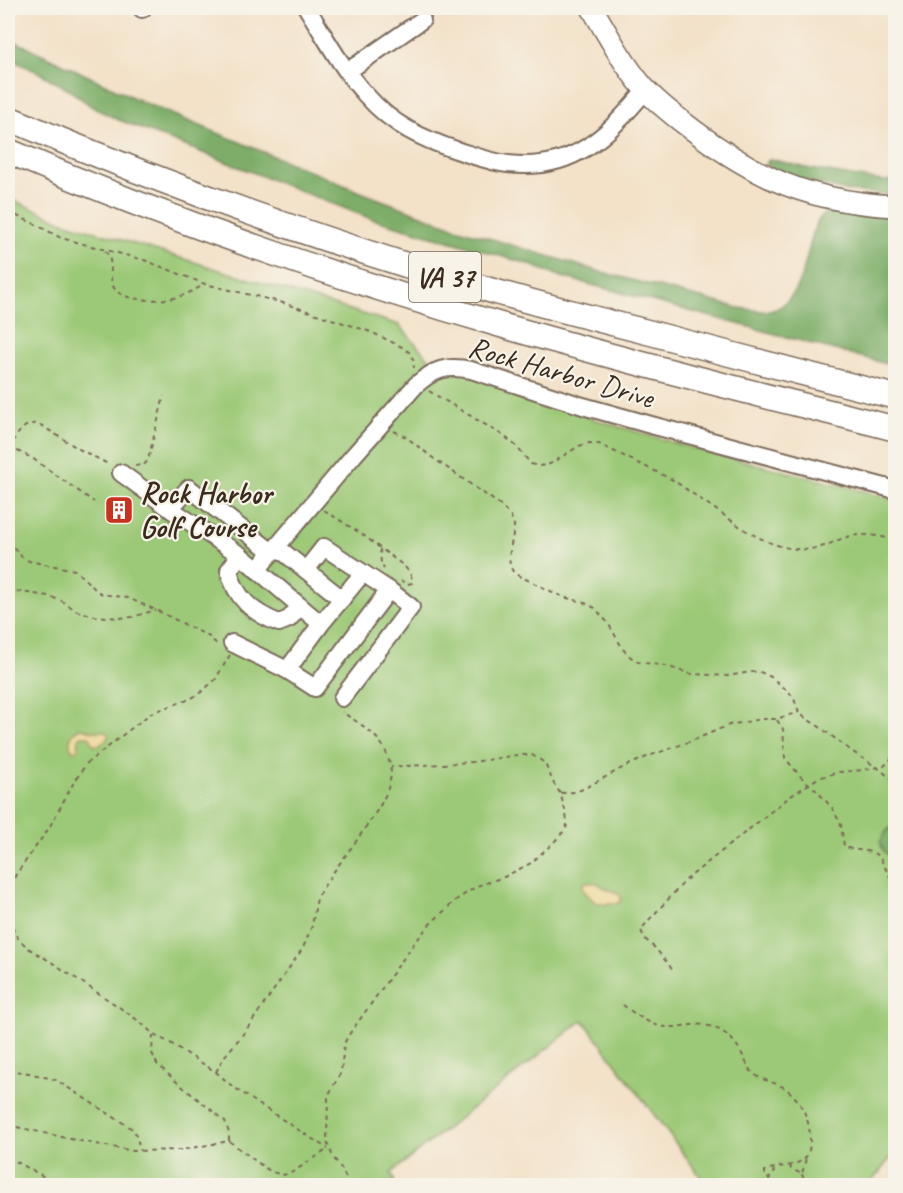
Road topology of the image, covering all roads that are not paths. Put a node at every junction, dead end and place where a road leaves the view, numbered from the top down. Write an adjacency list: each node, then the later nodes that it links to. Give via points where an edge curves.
1 (307, 8): 4 (street)
2 (592, 8): 5 (main road, via 617,52)
3 (422, 20): 4 (street)
4 (348, 72): 5 (street, via 384,113 421,137 491,161 524,166 557,162 590,146 621,120)
5 (646, 90): 8 (main road, via 709,142 771,179 835,199)
6 (8, 118): 9 (highway, VA 37, via 156,178 424,271)
7 (8, 152): 10 (highway, VA 37, via 208,230 392,292 575,346)
8 (896, 206)
9 (896, 397)
10 (896, 429)
11 (119, 467): 13 (street)
12 (896, 490): 14 (street, Rock Harbor Drive, via 639,422 471,370 443,368 416,385)
13 (172, 510): 14 (street, via 189,488); 15 (street)
14 (274, 550): 16 (street, Rock Harbor Drive); 17 (street)
15 (240, 555): 16 (street); 21 (street, via 229,570 232,583 253,610 279,623)
16 (257, 570): 21 (street)
17 (306, 570): 18 (street, via 324,547); 20 (street)
18 (363, 573): 19 (street); 20 (street)
19 (391, 580): 24 (street, via 315,688); 25 (street, via 411,607)
20 (342, 599): 22 (street)
21 (300, 606): 22 (street)
22 (321, 624): 24 (street)
23 (226, 647): 24 (street)
24 (287, 670)
25 (342, 698)

